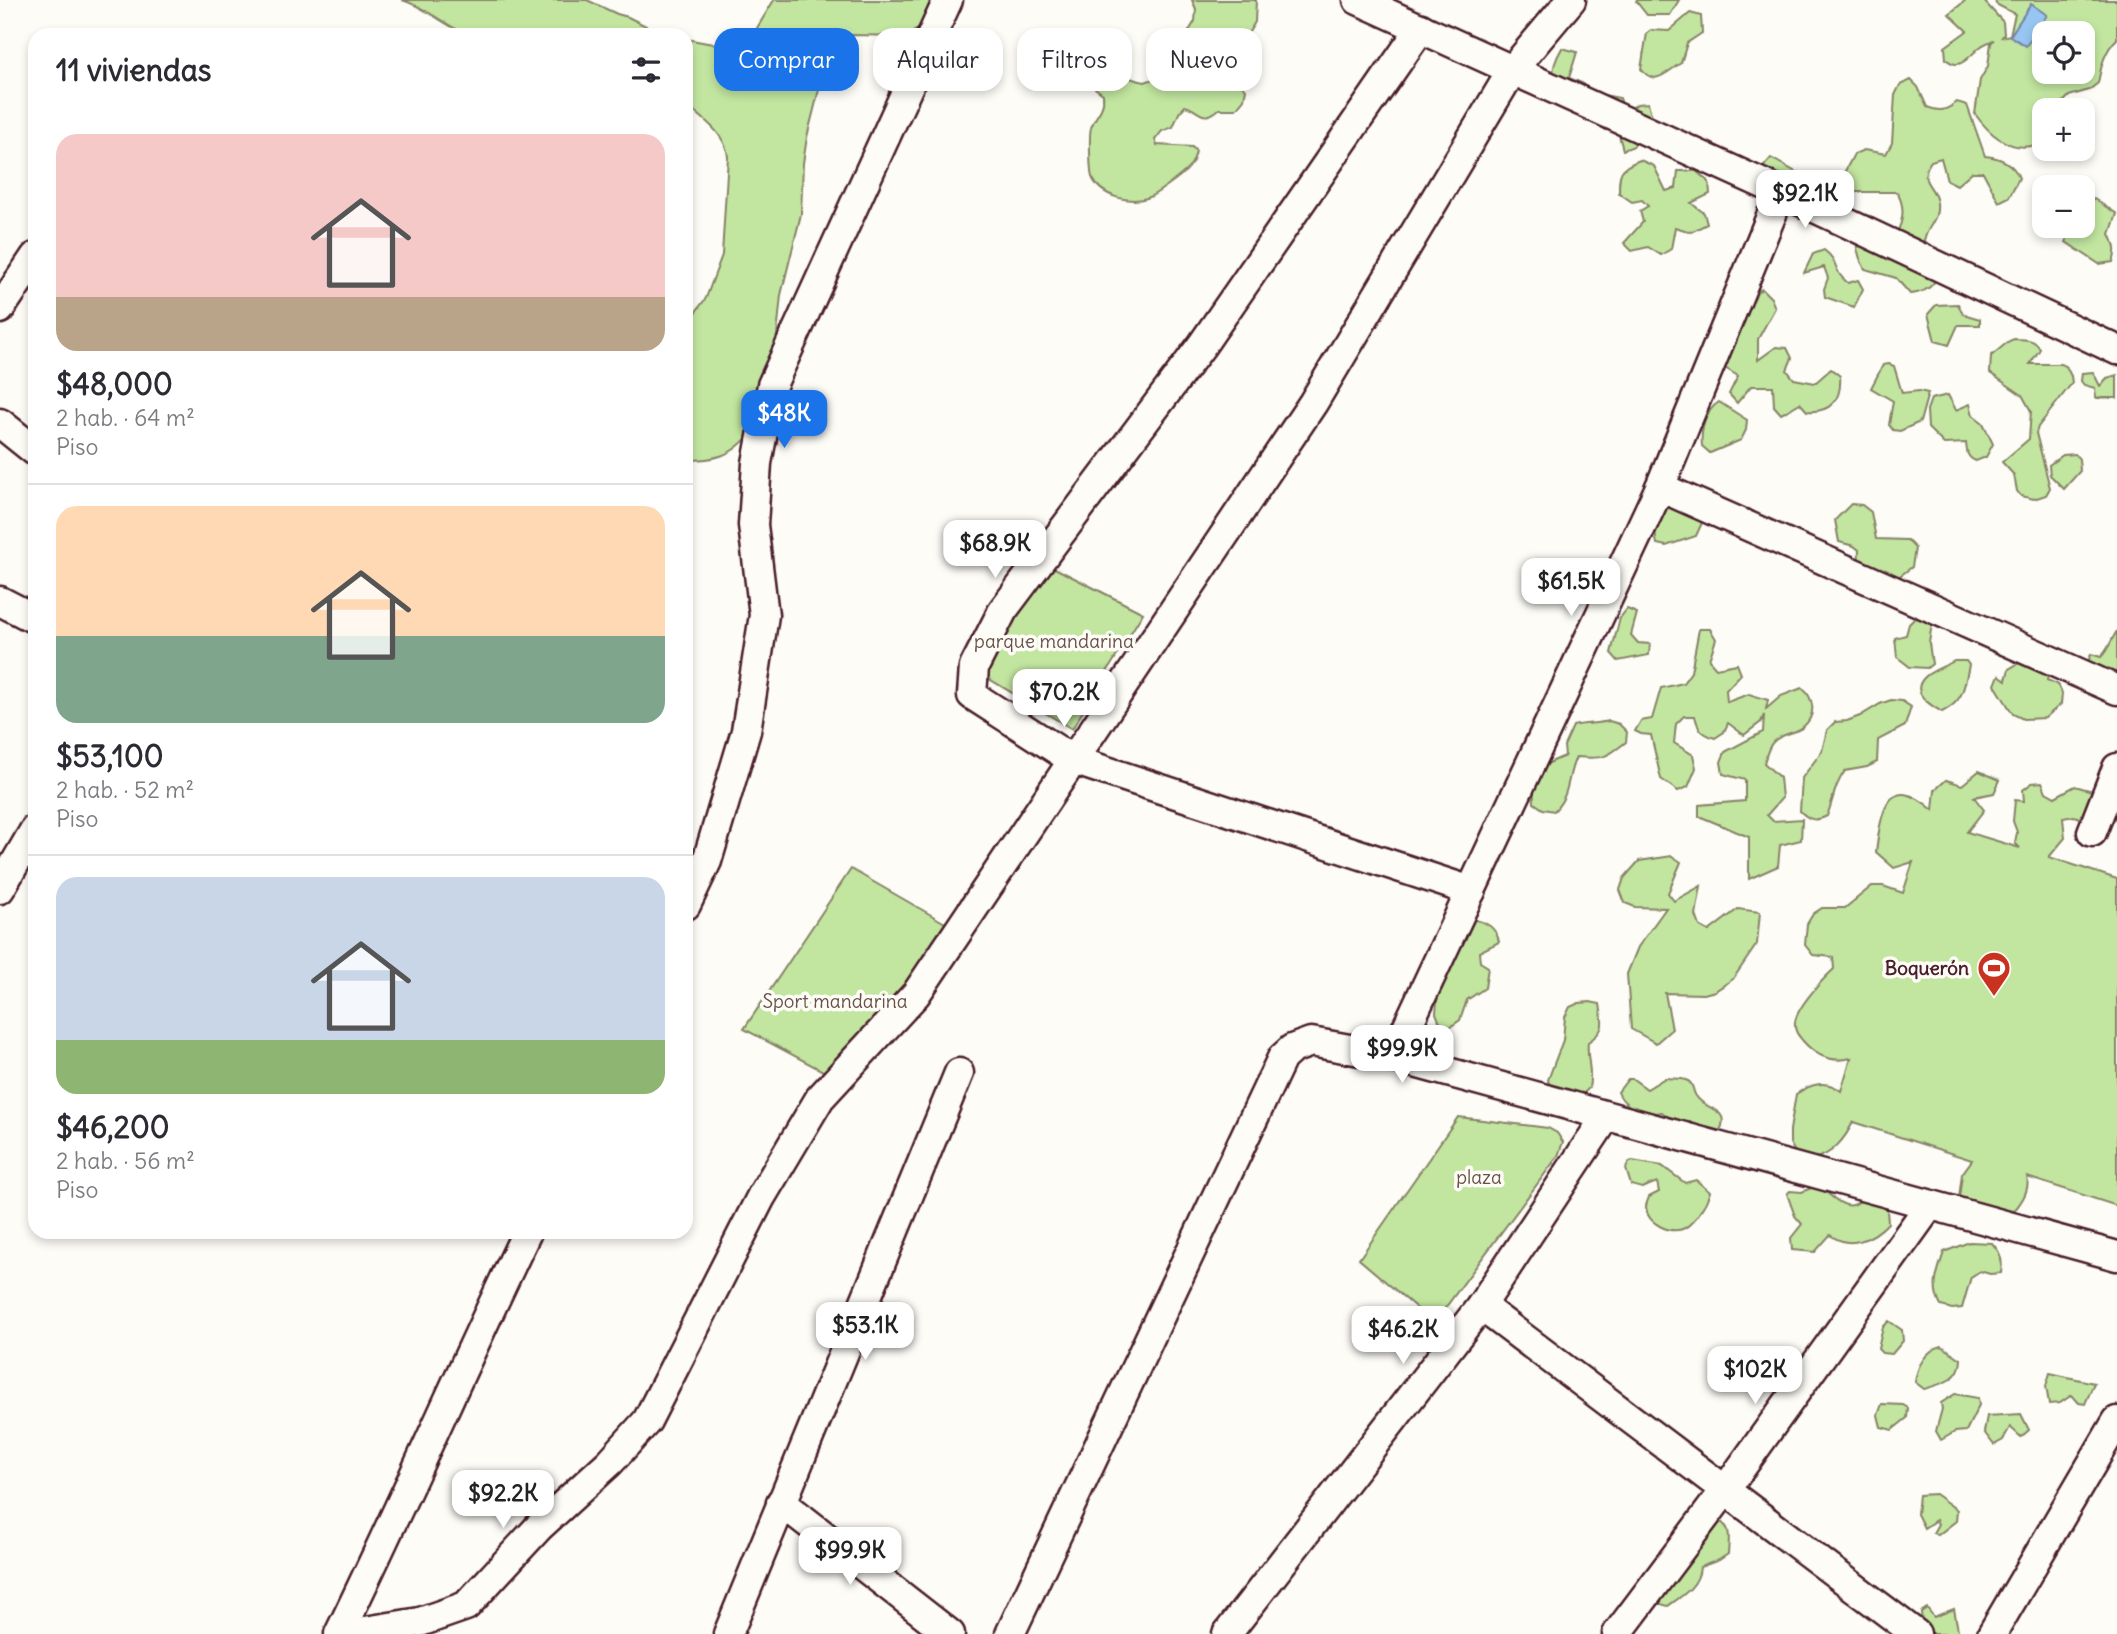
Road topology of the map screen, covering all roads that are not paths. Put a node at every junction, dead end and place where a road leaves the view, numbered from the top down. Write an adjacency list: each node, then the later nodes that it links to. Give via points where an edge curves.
1 (948, 0): 21 (street, via 772,385 757,463 753,525 764,615 746,731 707,861)
2 (1358, 0): 4 (street)
3 (1571, 0): 5 (street)
4 (1421, 28): 5 (street); 16 (street, via 1202,345 1003,610 974,667 972,695)
5 (1513, 69): 6 (street); 16 (street, via 1313,403)
6 (1781, 192): 9 (street); 12 (street)
7 (28, 267): 8 (street)
8 (0, 309)
9 (2117, 349)
10 (0, 423): 11 (street)
11 (28, 445)
12 (1660, 487): 15 (street); 22 (street)
13 (0, 601): 14 (street)
14 (28, 615)
15 (2117, 690)
16 (1073, 760): 22 (street); 34 (street, via 916,994 820,1098 761,1196 646,1421 466,1606 420,1622)
17 (2117, 768): 18 (street)
18 (2092, 832)
19 (28, 842): 20 (street)
20 (0, 889)
21 (693, 890)
22 (1471, 891): 23 (street)
23 (1393, 1057): 25 (street); 37 (street, via 1311,1042 1282,1058)
24 (959, 1073): 32 (street)
25 (1606, 1117): 26 (street); 29 (street)
26 (1930, 1205): 28 (street); 31 (street)
27 (524, 1239): 33 (street)
28 (2117, 1255)
29 (1481, 1306): 31 (street); 38 (street)
30 (2117, 1421): 41 (street)
31 (1726, 1489): 39 (street); 40 (street)
32 (780, 1502): 35 (street); 36 (street)
33 (340, 1634)
34 (346, 1634)
35 (728, 1634)
36 (950, 1634)
37 (1010, 1634)
38 (1227, 1634)
39 (1617, 1634)
40 (1916, 1634)
41 (1992, 1634)

